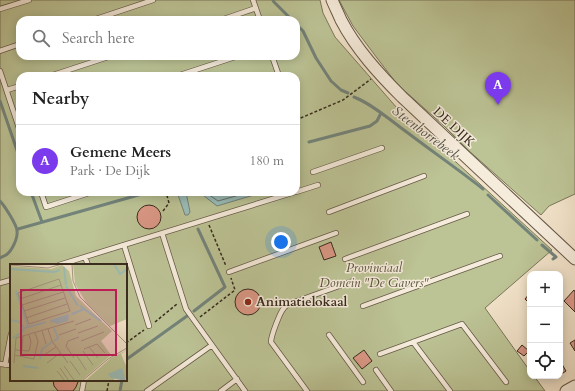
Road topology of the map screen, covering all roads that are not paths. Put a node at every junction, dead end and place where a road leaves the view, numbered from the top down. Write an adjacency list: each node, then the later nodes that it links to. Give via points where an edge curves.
1 (29, 0): 6 (lane)
2 (153, 0): 7 (lane)
3 (253, 0): 5 (lane)
4 (332, 0): 38 (street, DE DIJK, via 356,44 378,73)
5 (256, 8): 8 (lane); 9 (lane)
6 (0, 9)
7 (105, 16)
8 (233, 16)
9 (259, 16)
10 (16, 45): 11 (lane)
11 (0, 51)
12 (99, 60): 16 (lane)
13 (226, 60): 17 (lane)
14 (273, 60): 18 (lane)
15 (0, 71): 20 (lane)
16 (62, 72)
17 (190, 72)
18 (278, 72)
19 (16, 87): 20 (lane)
20 (6, 90): 21 (lane)
21 (16, 118)
22 (382, 148): 23 (lane)
23 (313, 172)
24 (424, 176): 30 (lane)
25 (318, 185): 26 (lane)
26 (300, 191)
27 (42, 196): 28 (lane, via 46,207)
28 (80, 196)
29 (283, 196): 32 (lane)
30 (329, 212)
31 (467, 214): 37 (lane)
32 (162, 234): 34 (lane); 50 (lane, via 186,309)
33 (336, 234): 41 (lane)
34 (124, 245): 36 (lane); 46 (lane)
35 (500, 256): 45 (lane)
36 (85, 257): 39 (lane); 40 (lane)
37 (345, 259)
38 (575, 259)
39 (62, 264)
40 (88, 264)
41 (229, 272)
42 (10, 280): 44 (lane)
43 (353, 281): 63 (lane, via 289,304 280,314 271,337 272,342)
44 (0, 283)
45 (363, 306)
46 (149, 326)
47 (329, 335): 56 (lane)
48 (10, 337): 52 (lane)
49 (413, 342): 51 (lane); 57 (lane, via 462,324); 65 (lane)
50 (212, 345): 54 (lane); 60 (lane)
51 (380, 354)
52 (2, 364)
53 (376, 370): 64 (lane)
54 (237, 379): 61 (lane); 62 (lane)
55 (84, 381): 59 (lane)
56 (363, 382)
57 (506, 382)
58 (575, 386): 66 (street)
59 (82, 391)
60 (147, 391)
61 (221, 391)
62 (245, 391)
63 (307, 391)
64 (391, 391)
65 (450, 391)
66 (566, 391)

